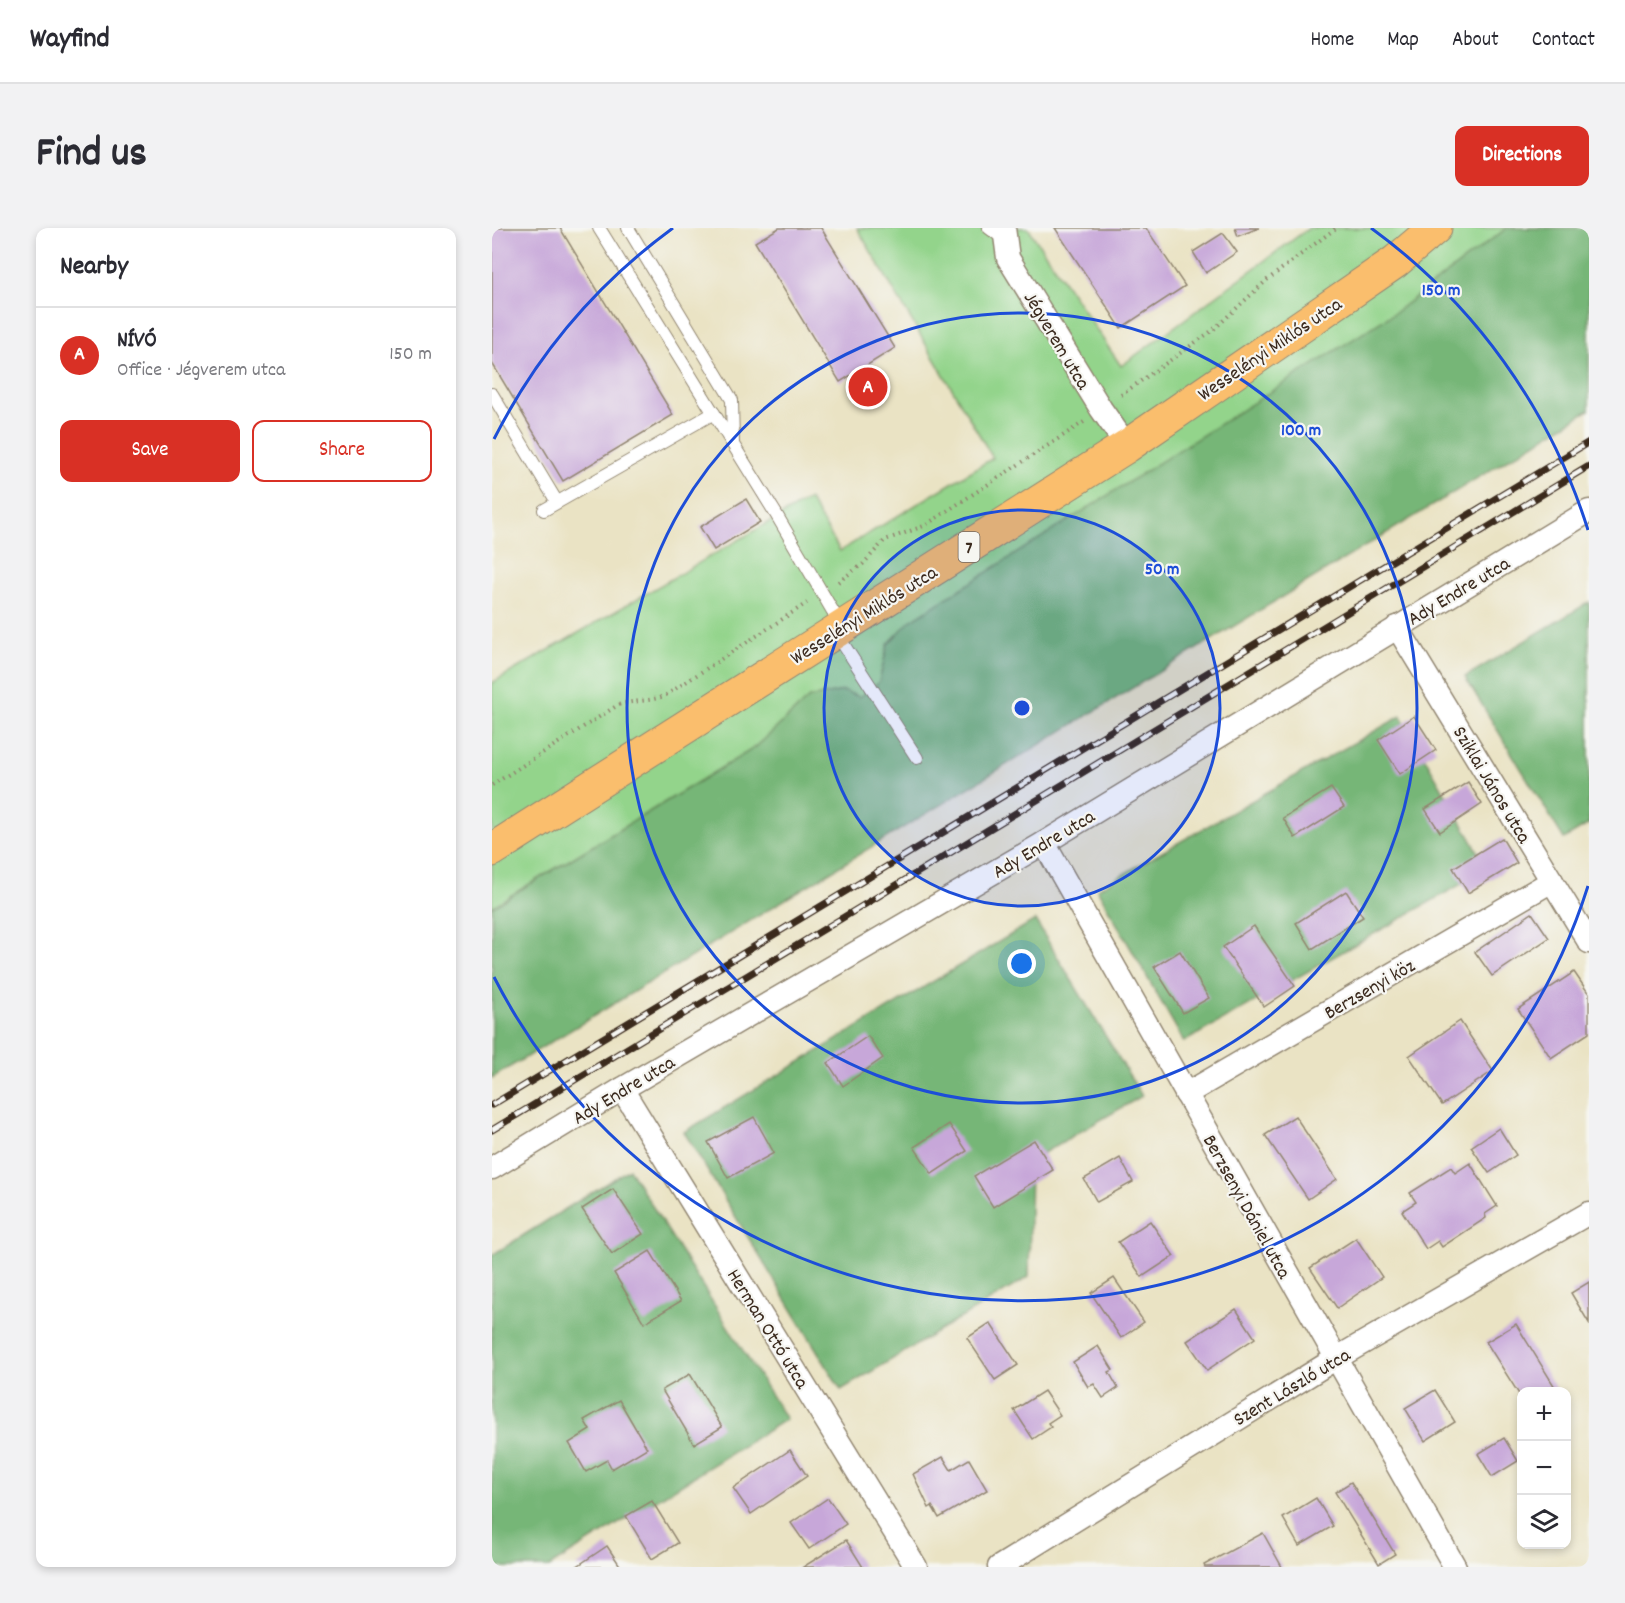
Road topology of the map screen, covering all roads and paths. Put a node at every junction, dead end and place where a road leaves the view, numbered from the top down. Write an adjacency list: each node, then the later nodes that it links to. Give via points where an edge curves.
1 (600, 228): 8 (lane)
2 (628, 228): 9 (lane, via 732,400)
3 (1336, 228): 7 (path, via 1268,280 1213,330)
4 (1435, 228): 10 (main road, Wesselényi Miklós utca / 7, via 1395,262)
5 (999, 232): 7 (street, Jégverem utca, via 1008,258)
6 (492, 394): 11 (lane)
7 (1101, 410): 10 (street, Jégverem utca); 14 (path, via 924,526 885,540 862,564)
8 (714, 413): 9 (lane); 11 (lane)
9 (733, 444): 14 (lane)
10 (1127, 446): 16 (main road, Wesselényi Miklós utca / 7)
11 (557, 502): 12 (lane)
12 (544, 510)
13 (1589, 511): 15 (street, Ady Endre utca)
14 (822, 594): 16 (lane); 18 (path, via 666,695 618,705)
15 (1397, 627): 19 (street, Ady Endre utca); 21 (street, Sziklai János utca)
16 (839, 630): 17 (lane); 20 (main road, Wesselényi Miklós utca / 7)
17 (917, 758)
18 (492, 785)
19 (1044, 843): 23 (street, Ady Endre utca); 24 (street, Berzsenyi Dániel utca)
20 (492, 850)
21 (1552, 881): 22 (street, Sziklai János utca); 24 (street, Berzsenyi köz)
22 (1589, 942)
23 (622, 1089): 25 (street, Ady Endre utca); 28 (street, Herman Ottó utca)
24 (1186, 1094): 27 (street, Berzsenyi Dániel utca)
25 (492, 1168)
26 (1589, 1213): 27 (street, Szent László utca)
27 (1335, 1359): 29 (street, Szent László utca); 30 (street, Berzsenyi Dániel utca)
28 (916, 1567)
29 (999, 1567)
30 (1455, 1567)

